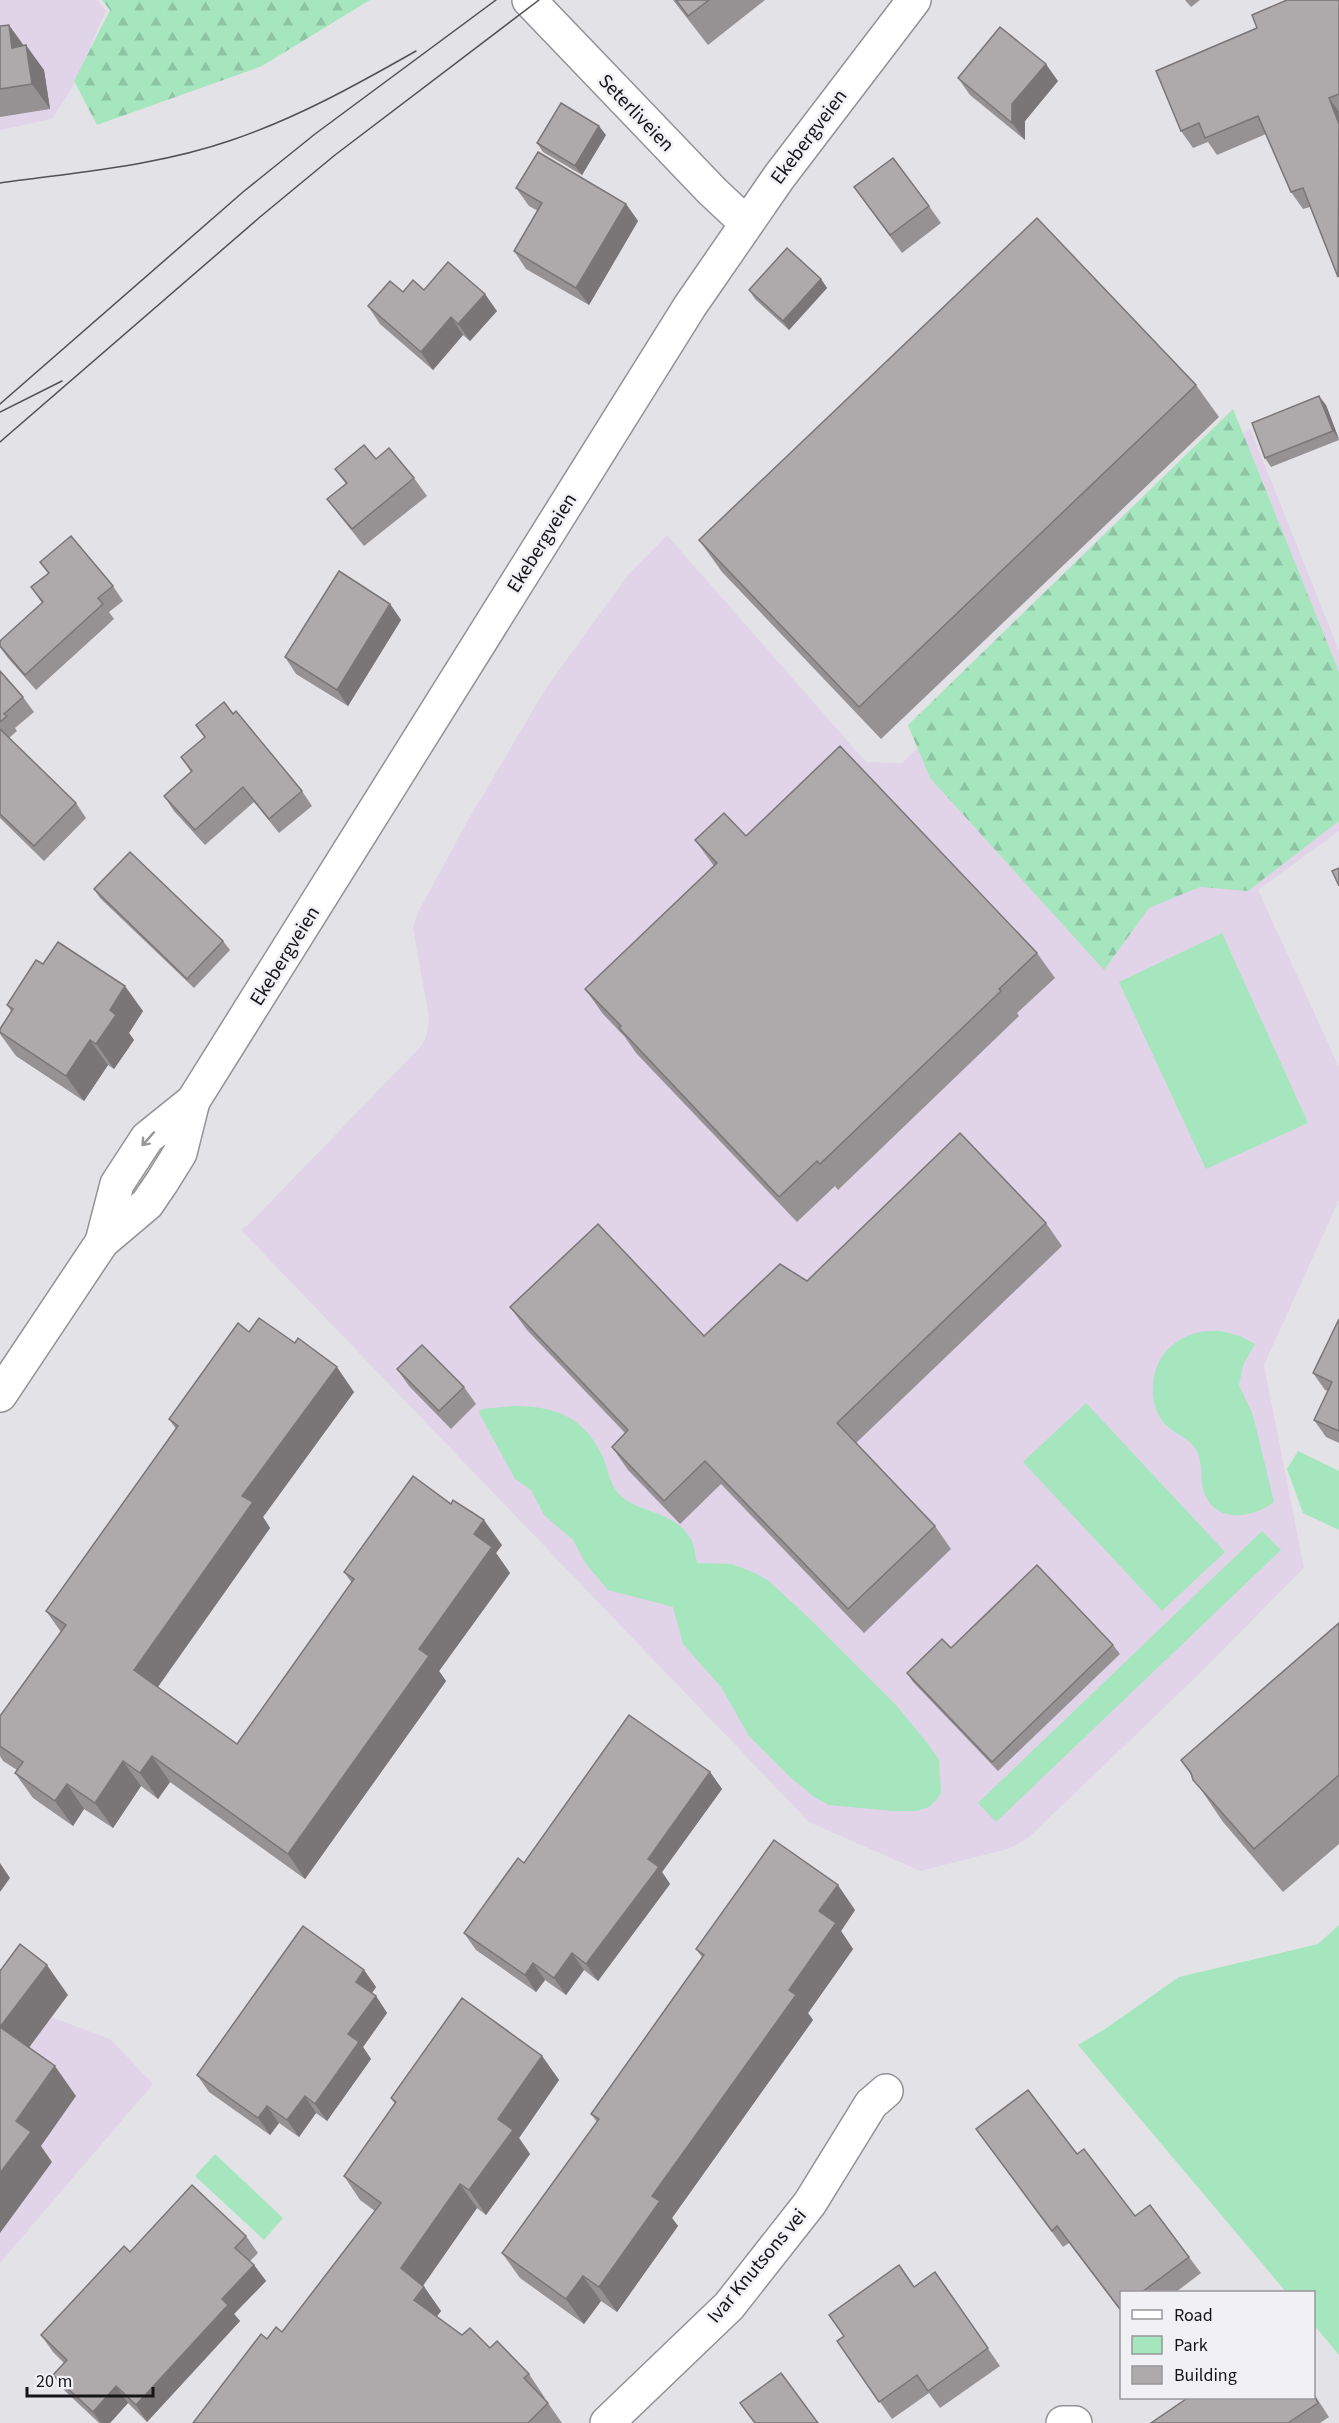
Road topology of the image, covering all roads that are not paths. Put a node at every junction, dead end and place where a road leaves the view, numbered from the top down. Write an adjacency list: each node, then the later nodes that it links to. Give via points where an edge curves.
1 (529, 0): 3 (main road, Seterliveien)
2 (914, 0): 3 (main road, Ekebergveien)
3 (747, 223): 4 (main road, Ekebergveien, via 589,466 193,1101 180,1153 162,1182 147,1204 102,1242)
4 (0, 1395)
5 (886, 2091): 6 (main road, Ivar Knutsons vei, via 871,2104 810,2203 729,2306)
6 (606, 2423)
7 (1063, 2423): 8 (main road)
8 (1075, 2423)

